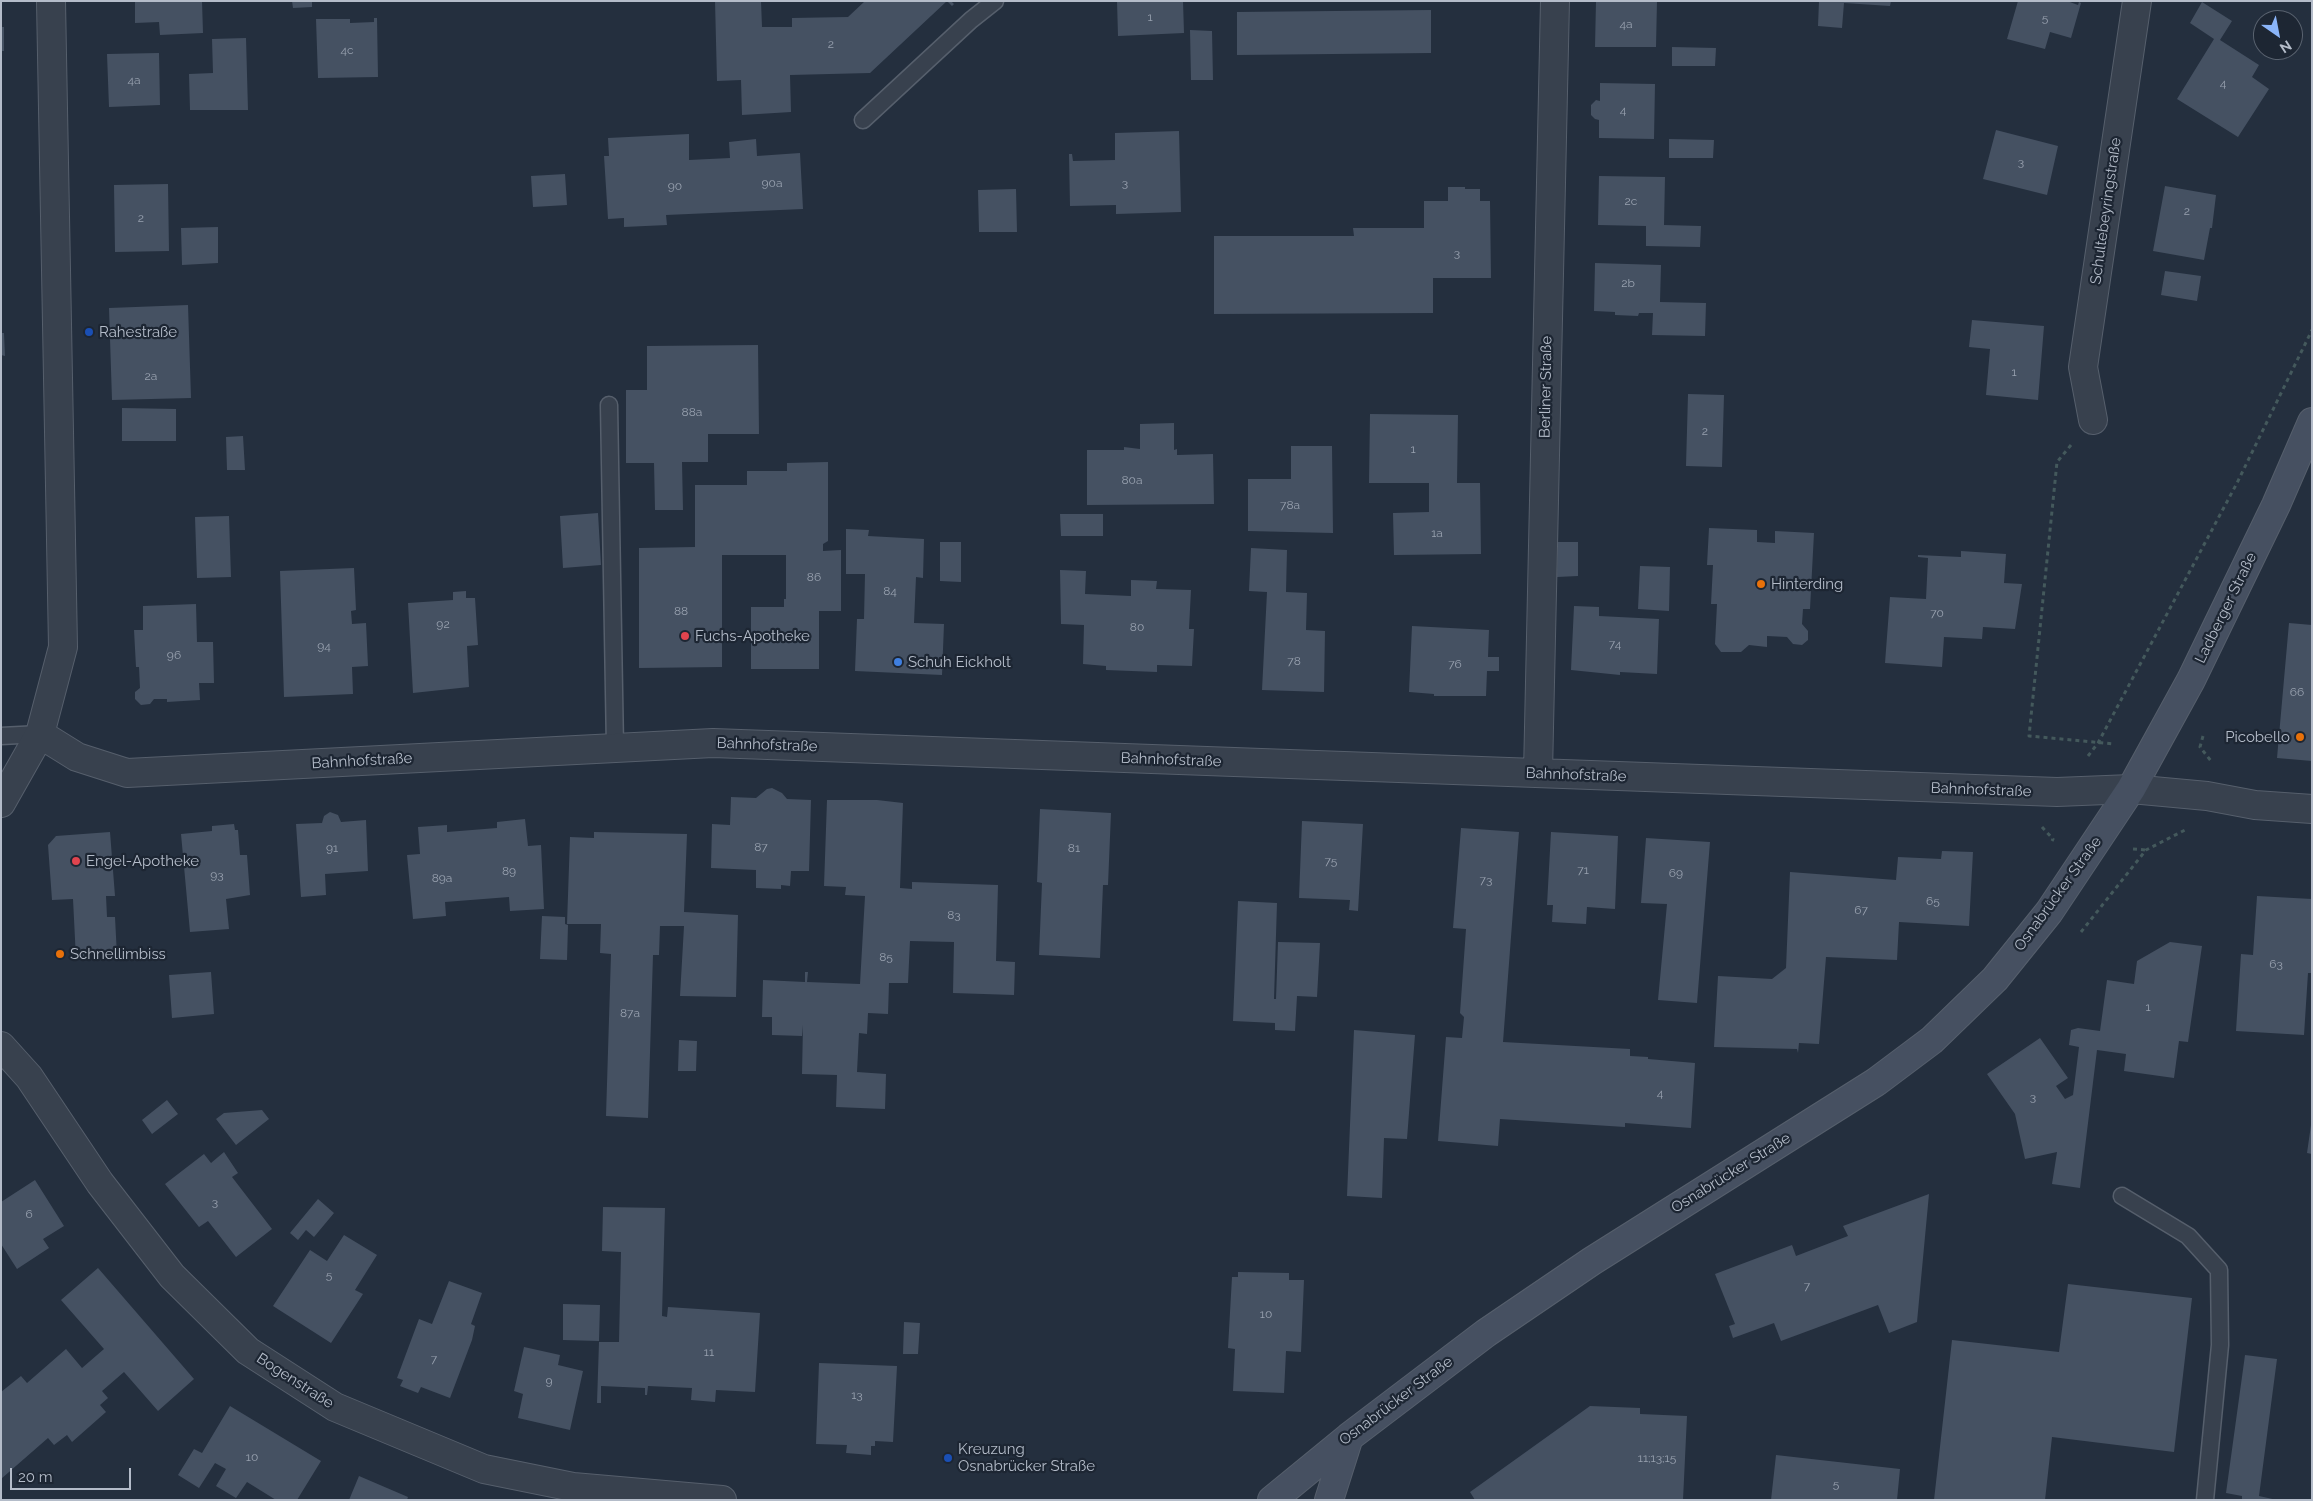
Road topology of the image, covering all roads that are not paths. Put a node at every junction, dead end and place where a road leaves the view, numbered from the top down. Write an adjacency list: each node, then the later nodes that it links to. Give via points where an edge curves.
1 (51, 1): 9 (street, via 63,647)
2 (995, 1): 5 (lane)
3 (1555, 1): 12 (street, Berliner Straße)
4 (2137, 1): 7 (street, Schultebeyringstraße, via 2083,367)
5 (863, 120)
6 (609, 405): 11 (lane)
7 (2092, 420)
8 (2312, 422): 13 (main road, Ladberger Straße, via 2276,506 2195,671)
9 (40, 734): 10 (lane); 11 (street, Bahnhofstraße, via 77,757 127,773); 14 (street)
10 (1, 736)
11 (615, 748): 12 (street, Bahnhofstraße, via 713,743)
12 (1538, 773): 13 (street, Bahnhofstraße, via 2057,792)
13 (2131, 789): 15 (street, Bahnhofstraße); 18 (main road, Osnabrücker Straße, via 2049,912 1994,980 1932,1040 1876,1082 1592,1261 1486,1333)
14 (1, 802)
15 (2312, 809)
16 (1, 1046): 19 (street, Bogenstraße, via 29,1077 100,1183 172,1276 248,1351 335,1407 484,1468 572,1487)
17 (2122, 1196): 22 (lane, via 2188,1236 2219,1270 2220,1345)
18 (1349, 1437): 20 (main road, Osnabrücker Straße); 21 (main road)
19 (722, 1500)
20 (1272, 1500)
21 (1329, 1500)
22 (2205, 1500)

